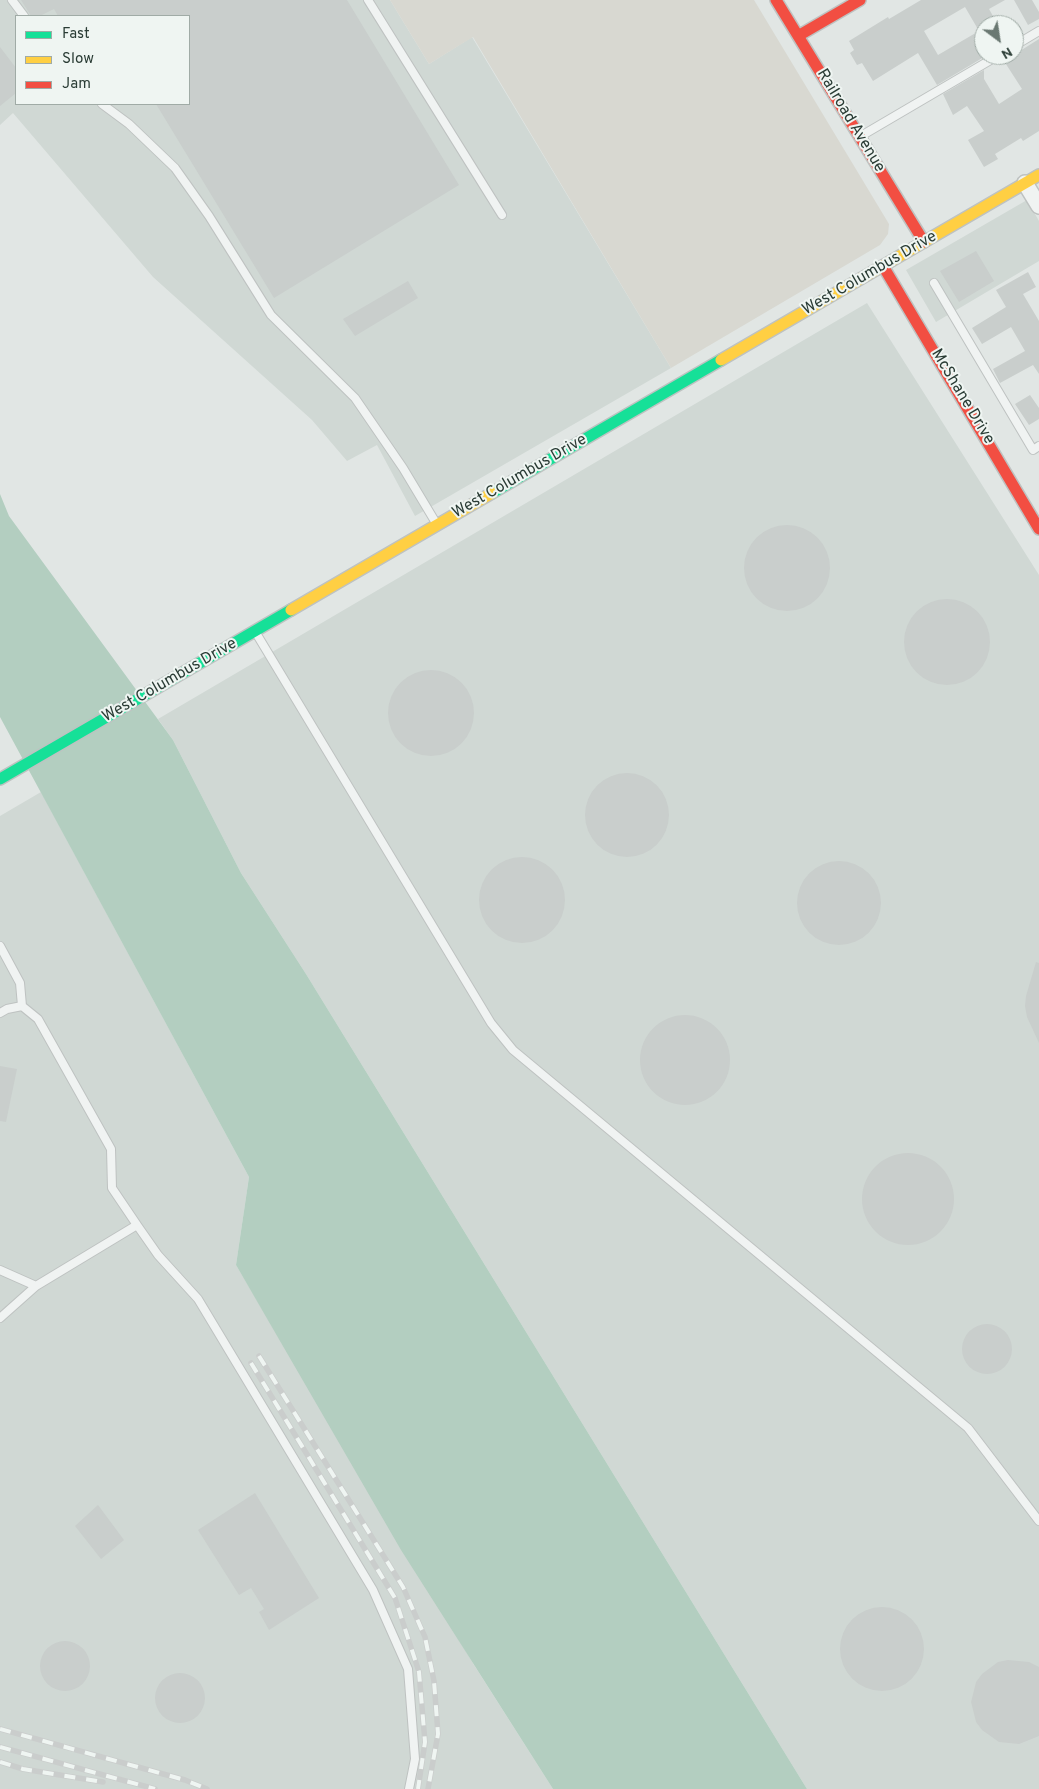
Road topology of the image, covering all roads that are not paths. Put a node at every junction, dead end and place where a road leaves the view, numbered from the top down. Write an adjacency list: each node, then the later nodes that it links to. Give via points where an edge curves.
1 (12, 0): 5 (lane)
2 (368, 0): 15 (lane)
3 (776, 0): 7 (main road, Railroad Avenue)
4 (860, 0): 7 (main road)
5 (23, 15)
6 (1039, 31): 8 (lane)
7 (798, 36): 11 (main road, Railroad Avenue)
8 (1024, 40)
9 (982, 65): 11 (lane)
10 (103, 105): 20 (lane, via 129,124 175,168 210,216 271,315 355,398)
11 (860, 137): 16 (main road, Railroad Avenue)
12 (1039, 175): 13 (main road, West Columbus Drive)
13 (1025, 183): 14 (street); 16 (main road, West Columbus Drive)
14 (1039, 206)
15 (502, 215)
16 (924, 242): 17 (main road, West Columbus Drive)
17 (883, 266): 20 (main road, West Columbus Drive); 21 (main road, McShane Drive)
18 (934, 283): 19 (lane, via 1032,450)
19 (1039, 446)
20 (437, 525): 22 (main road, West Columbus Drive)
21 (1039, 529)
22 (255, 631): 23 (main road, West Columbus Drive); 31 (lane, via 491,1022 513,1050 968,1428)
23 (0, 779)
24 (0, 946): 25 (lane, via 20,983)
25 (22, 1006): 26 (lane); 27 (lane, via 38,1019 111,1149 112,1188)
26 (0, 1013)
27 (137, 1225): 29 (lane); 32 (lane, via 158,1255 198,1299 373,1590 408,1669 415,1759)
28 (0, 1270): 29 (lane)
29 (36, 1286): 30 (lane)
30 (0, 1318)
31 (1039, 1520)
32 (408, 1789)

